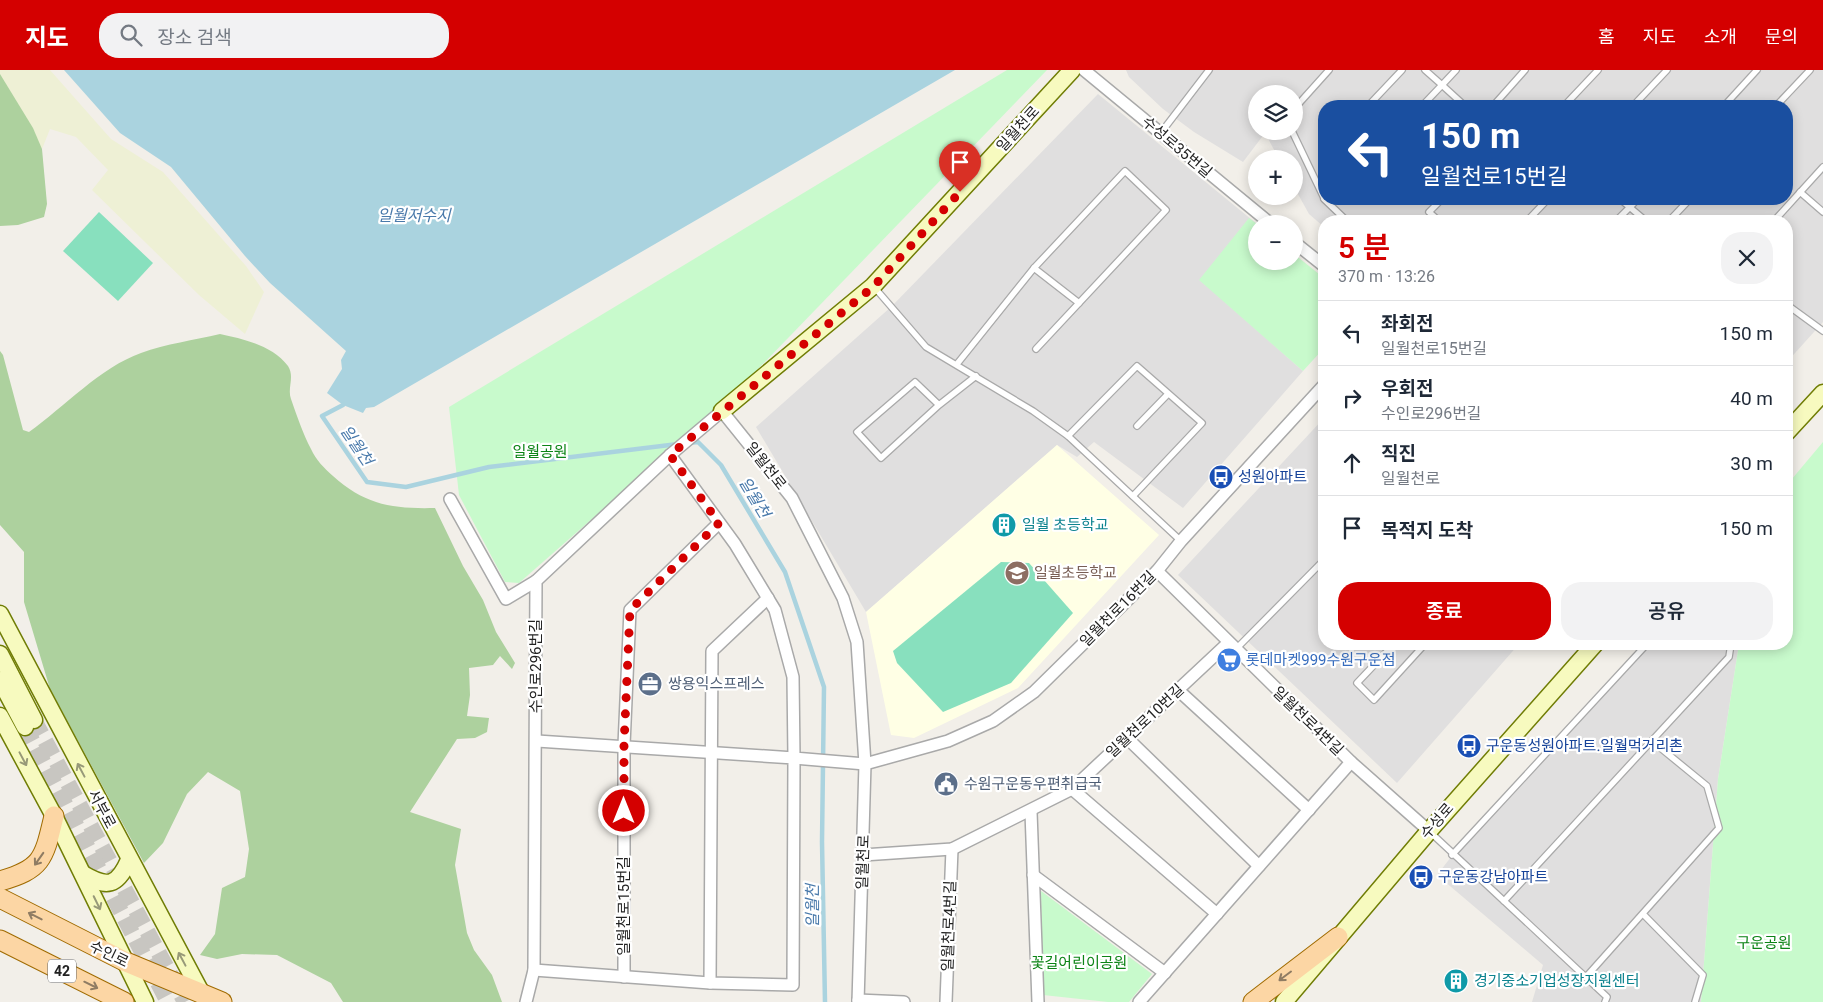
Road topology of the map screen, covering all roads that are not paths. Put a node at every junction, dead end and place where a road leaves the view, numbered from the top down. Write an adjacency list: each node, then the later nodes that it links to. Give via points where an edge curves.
1 (1072, 70): 48 (street, 일월천로)
2 (1084, 70): 23 (street, 수성로35번길)
3 (1209, 70): 23 (lane)
4 (1329, 70): 14 (lane)
5 (1402, 70): 15 (lane)
6 (1425, 70): 13 (lane)
7 (1456, 70): 13 (lane)
8 (1526, 70): 18 (lane)
9 (1598, 70): 19 (lane)
10 (1667, 70): 20 (lane)
11 (1757, 70): 21 (lane)
12 (1810, 70): 22 (lane)
13 (1442, 85): 16 (lane); 17 (lane)
14 (1303, 99)
15 (1374, 100)
16 (1428, 100)
17 (1458, 100)
18 (1498, 100)
19 (1570, 100)
20 (1639, 100)
21 (1730, 100)
22 (1782, 100)
23 (1160, 134): 37 (street, 수성로35번길)
24 (1296, 140): 26 (lane)
25 (1823, 166): 27 (lane)
26 (1318, 185)
27 (1800, 192): 28 (lane); 36 (lane)
28 (1793, 200)
29 (1331, 205): 38 (lane)
30 (1436, 205): 39 (lane, via 1429,212)
31 (1542, 205): 40 (lane)
32 (1628, 205): 35 (lane)
33 (1684, 205): 43 (lane)
34 (1788, 205): 44 (lane)
35 (1630, 207): 41 (lane); 42 (lane)
36 (1823, 212)
37 (1260, 215)
38 (1342, 215)
39 (1432, 215)
40 (1533, 215)
41 (1622, 215)
42 (1639, 215)
43 (1675, 215)
44 (1779, 215)
45 (1303, 249): 46 (street)
46 (1318, 261)
47 (1034, 268): 49 (lane); 49 (lane, via 1124,171 1166,210); 53 (lane)
48 (874, 286): 53 (lane, via 926,347); 59 (street, 일월천로)
49 (1079, 303): 52 (lane)
50 (1793, 309): 51 (lane)
51 (1823, 331)
52 (1036, 349)
53 (957, 364): 54 (lane)
54 (976, 376): 58 (lane); 62 (lane)
55 (1318, 392): 67 (street, 일월천로16번길)
56 (1168, 394): 60 (lane); 62 (lane, via 1137,366); 64 (lane, via 1202,423)
57 (1822, 397): 61 (street)
58 (939, 406): 58 (lane, via 880,458 857,432 915,382)
59 (722, 411): 63 (street); 90 (street, 일월천로, via 792,498 843,598 857,642)
60 (1138, 426)
61 (1793, 426)
62 (1068, 436): 64 (lane)
63 (670, 455): 66 (street, 일월천로15번길); 70 (street)
64 (1133, 496): 67 (lane)
65 (450, 499): 70 (street, via 506,599)
66 (719, 523): 71 (street, 일월천로15번길); 86 (street, 일월천로15번길, via 630,610)
67 (1181, 541): 69 (street, 일월천로16번길)
68 (1318, 566): 73 (lane)
69 (1157, 571): 73 (street, 일월천로4번길); 90 (street, 일월천로16번길, via 1034,692 993,721 948,742)
70 (536, 581): 84 (street, 수인로296번길)
71 (768, 598): 87 (street, via 712,651); 88 (street, 일월천로15번길, via 775,610 793,677)
72 (0, 614): 99 (street, 서부로, one-way to 72)
73 (1231, 646): 81 (street, 일월천로10번길); 89 (street, 일월천로4번길)
74 (1388, 650): 75 (lane, via 1356,683 1374,700)
75 (1420, 650)
76 (1590, 650): 95 (street, 수성로)
77 (1641, 650): 98 (lane)
78 (1730, 650): 85 (lane, via 1729,657)
79 (0, 654): 80 (street, via 30,724)
80 (0, 680)
81 (1178, 690): 83 (street, 일월천로10번길); 92 (street)
82 (0, 716): 94 (street, one-way to 94)
83 (1127, 738): 91 (street, 일월천로10번길); 100 (street)
84 (537, 741): 86 (street); 111 (street, 수인로296번길)
85 (1652, 741): 105 (lane); 107 (lane, via 1707,786 1719,828)
86 (624, 745): 87 (street); 113 (street, 일월천로15번길)
87 (710, 752): 88 (street); 115 (street)
88 (794, 758): 90 (street); 115 (street, 일월천로15번길, via 793,985)
89 (1351, 762): 92 (street, 일월천로4번길); 95 (street)
90 (865, 764): 97 (street, 일월천로)
91 (1072, 789): 93 (street, 일월천로10번길); 106 (street)
92 (1309, 810): 100 (street, 일월천로4번길)
93 (1031, 812): 96 (street, 일월천로10번길); 102 (street)
94 (54, 816): 101 (street); 103 (main road, one-way to 103, via 38,864 24,874)
95 (1429, 831): 98 (lane); 108 (street, 수성로)
96 (952, 850): 97 (street, 일월천로10번길); 123 (street, 일월천로4번길)
97 (863, 855): 117 (street, 일월천로)
98 (1452, 855): 105 (lane)
99 (128, 860): 101 (street, via 116,881 98,883); 116 (street, 서부로, one-way to 99)
100 (1259, 866): 106 (street, 일월천로4번길)
101 (82, 874): 110 (street, one-way to 110)
102 (1033, 875): 112 (street); 124 (street)
103 (0, 881)
104 (0, 898): 110 (main road, 수인로, one-way to 104)
105 (1504, 901): 114 (lane)
106 (1217, 914): 112 (street, 일월천로4번길)
107 (1642, 914): 114 (lane); 129 (lane, via 1703,975)
108 (1338, 936): 126 (main road, one-way to 126); 127 (street, 수성로)
109 (0, 940): 118 (main road, 42, one-way to 118)
110 (126, 962): 116 (main road, 수인로); 119 (street)
111 (534, 970): 113 (street, 일월천로15번길); 121 (street, 수인로296번길)
112 (1165, 973): 125 (street, 일월천로4번길)
113 (624, 977): 115 (street, 일월천로15번길)
114 (1586, 977): 128 (lane, via 1607,997)
115 (710, 983)
116 (204, 998): 120 (main road, 수인로)
117 (858, 1001): 122 (street)
118 (124, 1002)
119 (145, 1002)
120 (222, 1002)
121 (526, 1002)
122 (904, 1002)
123 (946, 1002)
124 (1038, 1002)
125 (1139, 1002)
126 (1253, 1002)
127 (1284, 1002)
128 (1605, 1002)
129 (1695, 1002)

